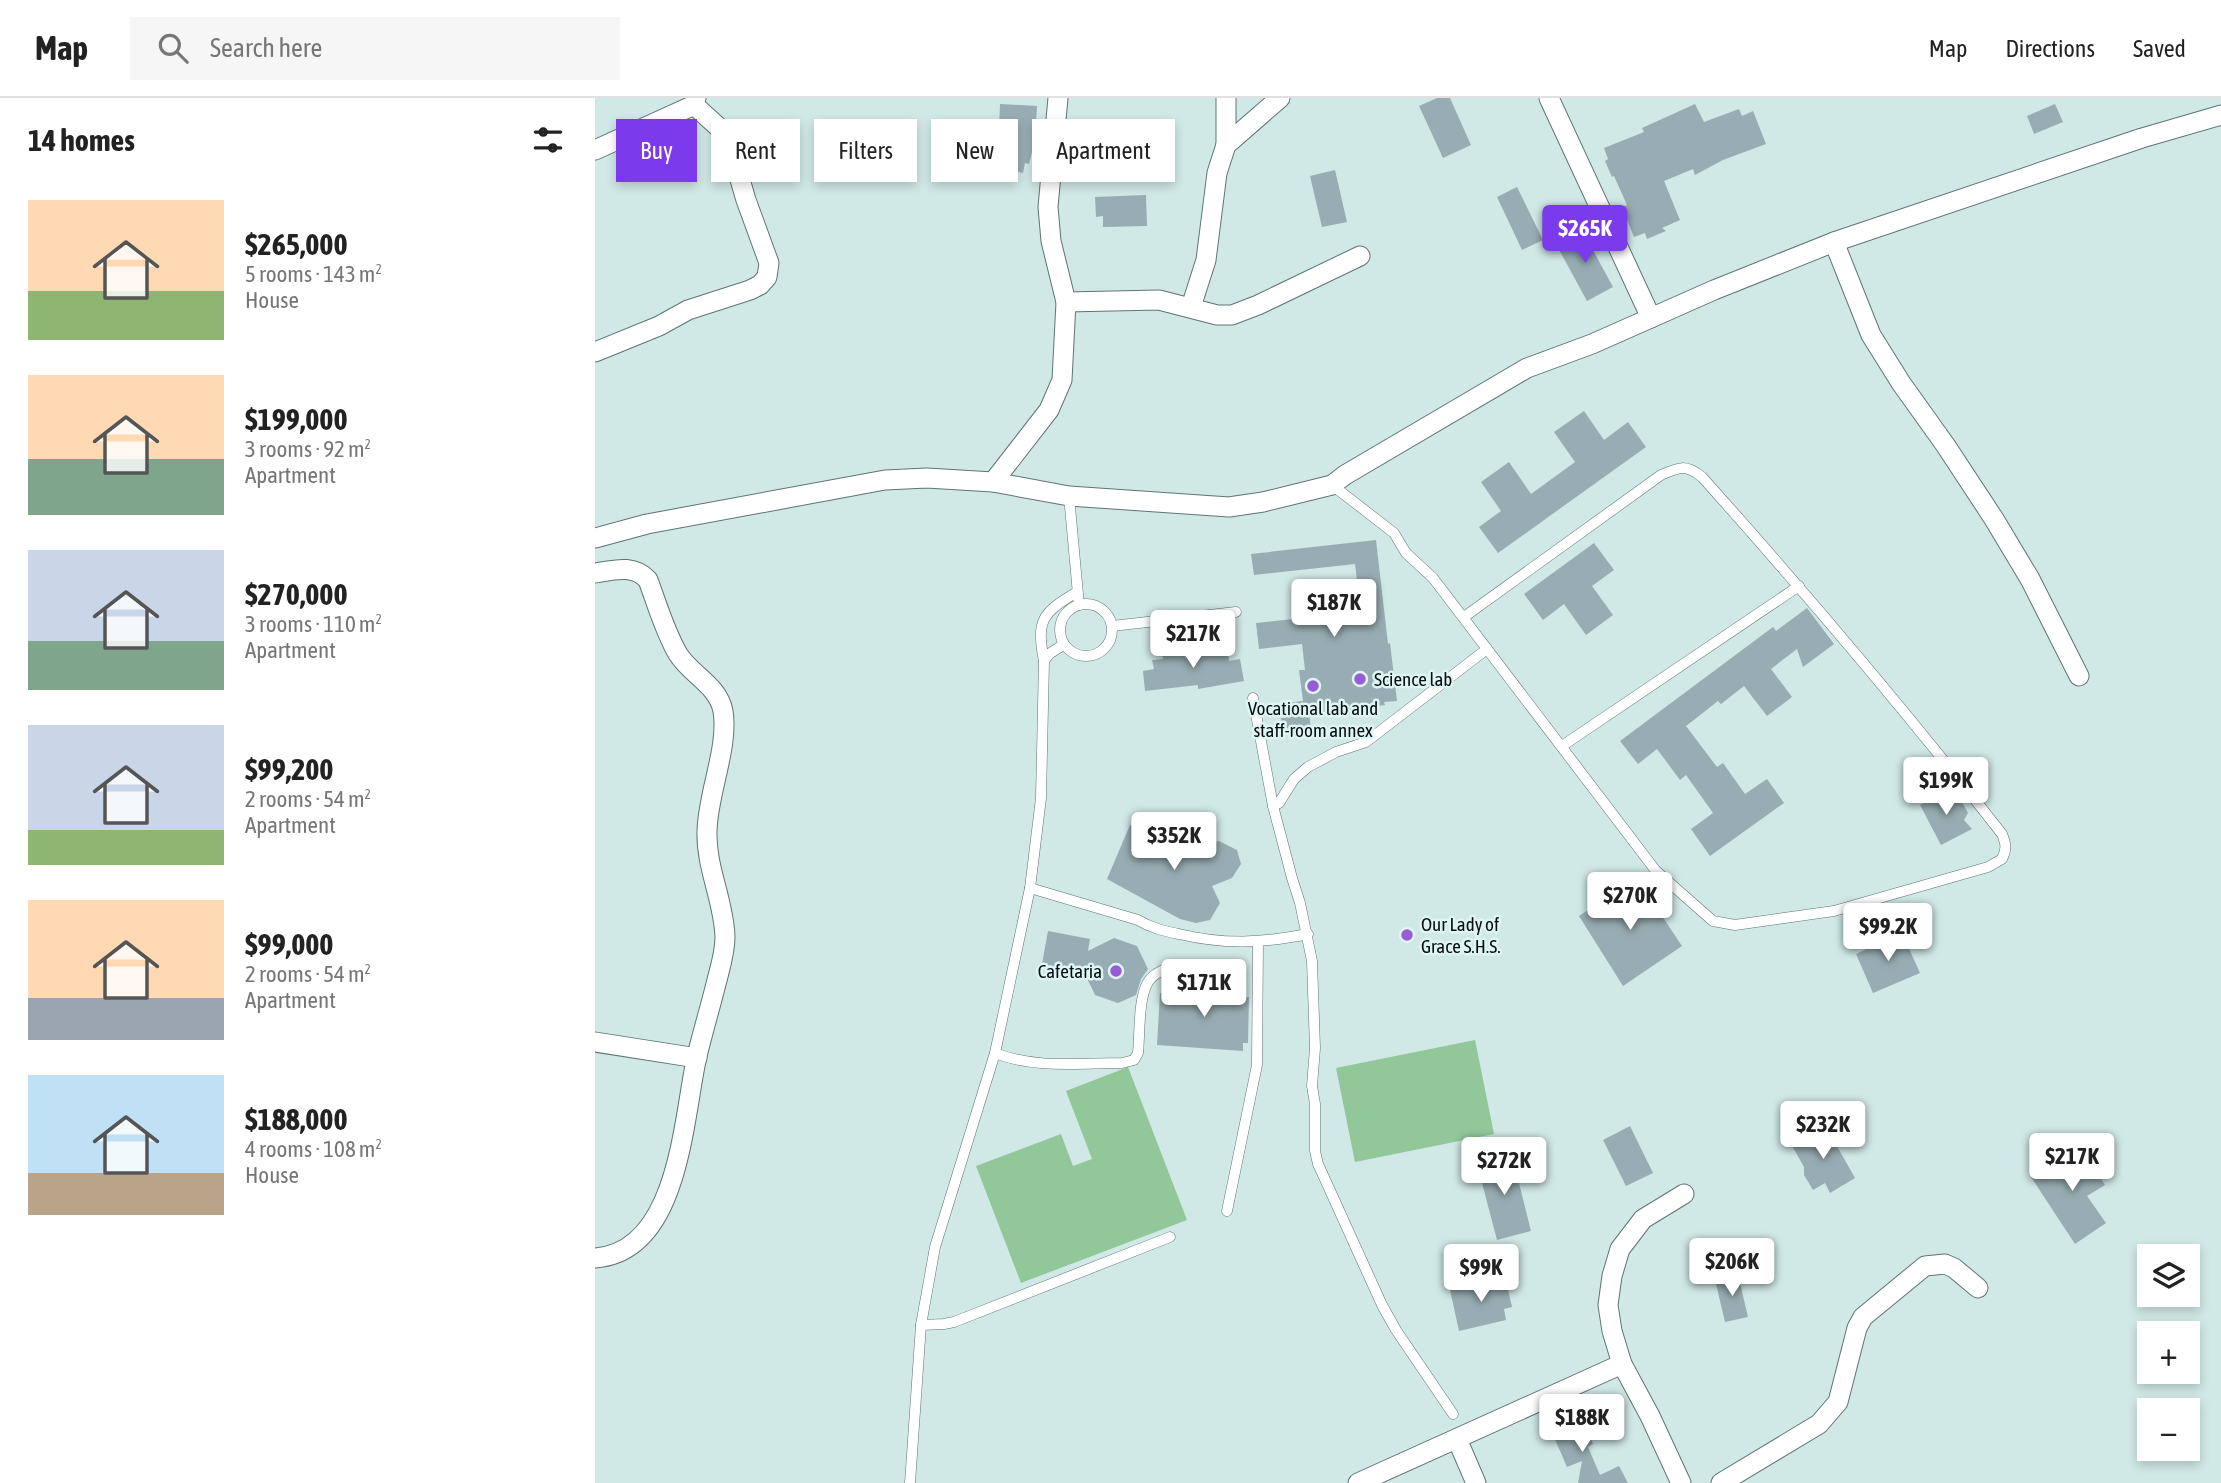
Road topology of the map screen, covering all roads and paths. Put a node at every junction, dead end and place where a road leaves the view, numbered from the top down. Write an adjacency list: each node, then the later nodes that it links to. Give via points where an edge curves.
1 (1058, 98): 11 (street, via 1048,207)
2 (1226, 98): 7 (street)
3 (1280, 98): 7 (street)
4 (1549, 98): 13 (street)
5 (695, 102): 8 (street); 14 (street, via 727,135 769,263 767,277 750,290 688,310)
6 (2221, 114): 9 (street)
7 (1226, 145): 12 (street, via 1217,173 1206,260)
8 (595, 150)
9 (1834, 242): 13 (street); 29 (street, via 1871,335 2000,529)
10 (1360, 256): 12 (street, via 1232,315)
11 (1066, 302): 12 (street, via 1159,300); 15 (street, via 1057,396)
12 (1191, 307)
13 (1651, 318): 16 (street, via 1527,368)
14 (595, 352)
15 (993, 482): 17 (street); 18 (street, via 885,480 647,524)
16 (1332, 485): 17 (street, via 1229,507); 24 (lane, via 1394,533 1406,553)
17 (1069, 496): 21 (lane)
18 (595, 538)
19 (595, 573): 39 (street, via 629,569 642,573 677,651 688,668 716,693 723,714 707,850 725,936)
20 (1799, 586): 24 (lane, via 1702,477 1685,468 1661,475); 31 (lane); 31 (lane, via 2002,834 2006,843 2002,859 1988,867 1834,911 1721,924 1656,871)
21 (1077, 592): 22 (lane); 28 (lane, via 1055,606 1043,622)
22 (1079, 605): 25 (lane, via 1103,611); 26 (lane, via 1060,622)
23 (1236, 612): 25 (lane)
24 (1464, 617): 27 (lane)
25 (1112, 626): 26 (lane, via 1109,643 1096,655 1079,656)
26 (1063, 645): 28 (lane)
27 (1487, 649): 31 (lane); 32 (lane, via 1366,742 1308,767)
28 (1044, 661): 33 (lane, via 1041,798)
29 (2079, 676)
30 (1253, 698): 32 (lane)
31 (1562, 746)
32 (1273, 806): 34 (lane)
33 (1030, 888): 35 (lane, via 1174,933 1215,941); 38 (lane)
34 (1308, 934): 35 (lane); 47 (lane, via 1318,1164 1387,1314)
35 (1258, 942): 41 (lane, via 1257,1065)
36 (1165, 969): 38 (lane, via 1147,983 1134,1060 1038,1063)
37 (595, 1042): 39 (street)
38 (995, 1054): 45 (lane, via 935,1247)
39 (697, 1058): 43 (street, via 681,1150 658,1216 630,1246)
40 (1684, 1194): 46 (street, via 1643,1219 1621,1249 1608,1305)
41 (1227, 1211)
42 (1170, 1237): 45 (lane, via 954,1322)
43 (595, 1258)
44 (1978, 1288): 53 (street, via 1945,1264 1925,1266 1863,1317 1831,1412 1819,1424)
45 (921, 1325): 49 (lane)
46 (1622, 1364): 48 (street); 52 (street)
47 (1453, 1414)
48 (1457, 1439): 50 (street); 51 (street)
49 (910, 1483)
50 (1358, 1483)
51 (1476, 1483)
52 (1681, 1483)
53 (1721, 1483)

